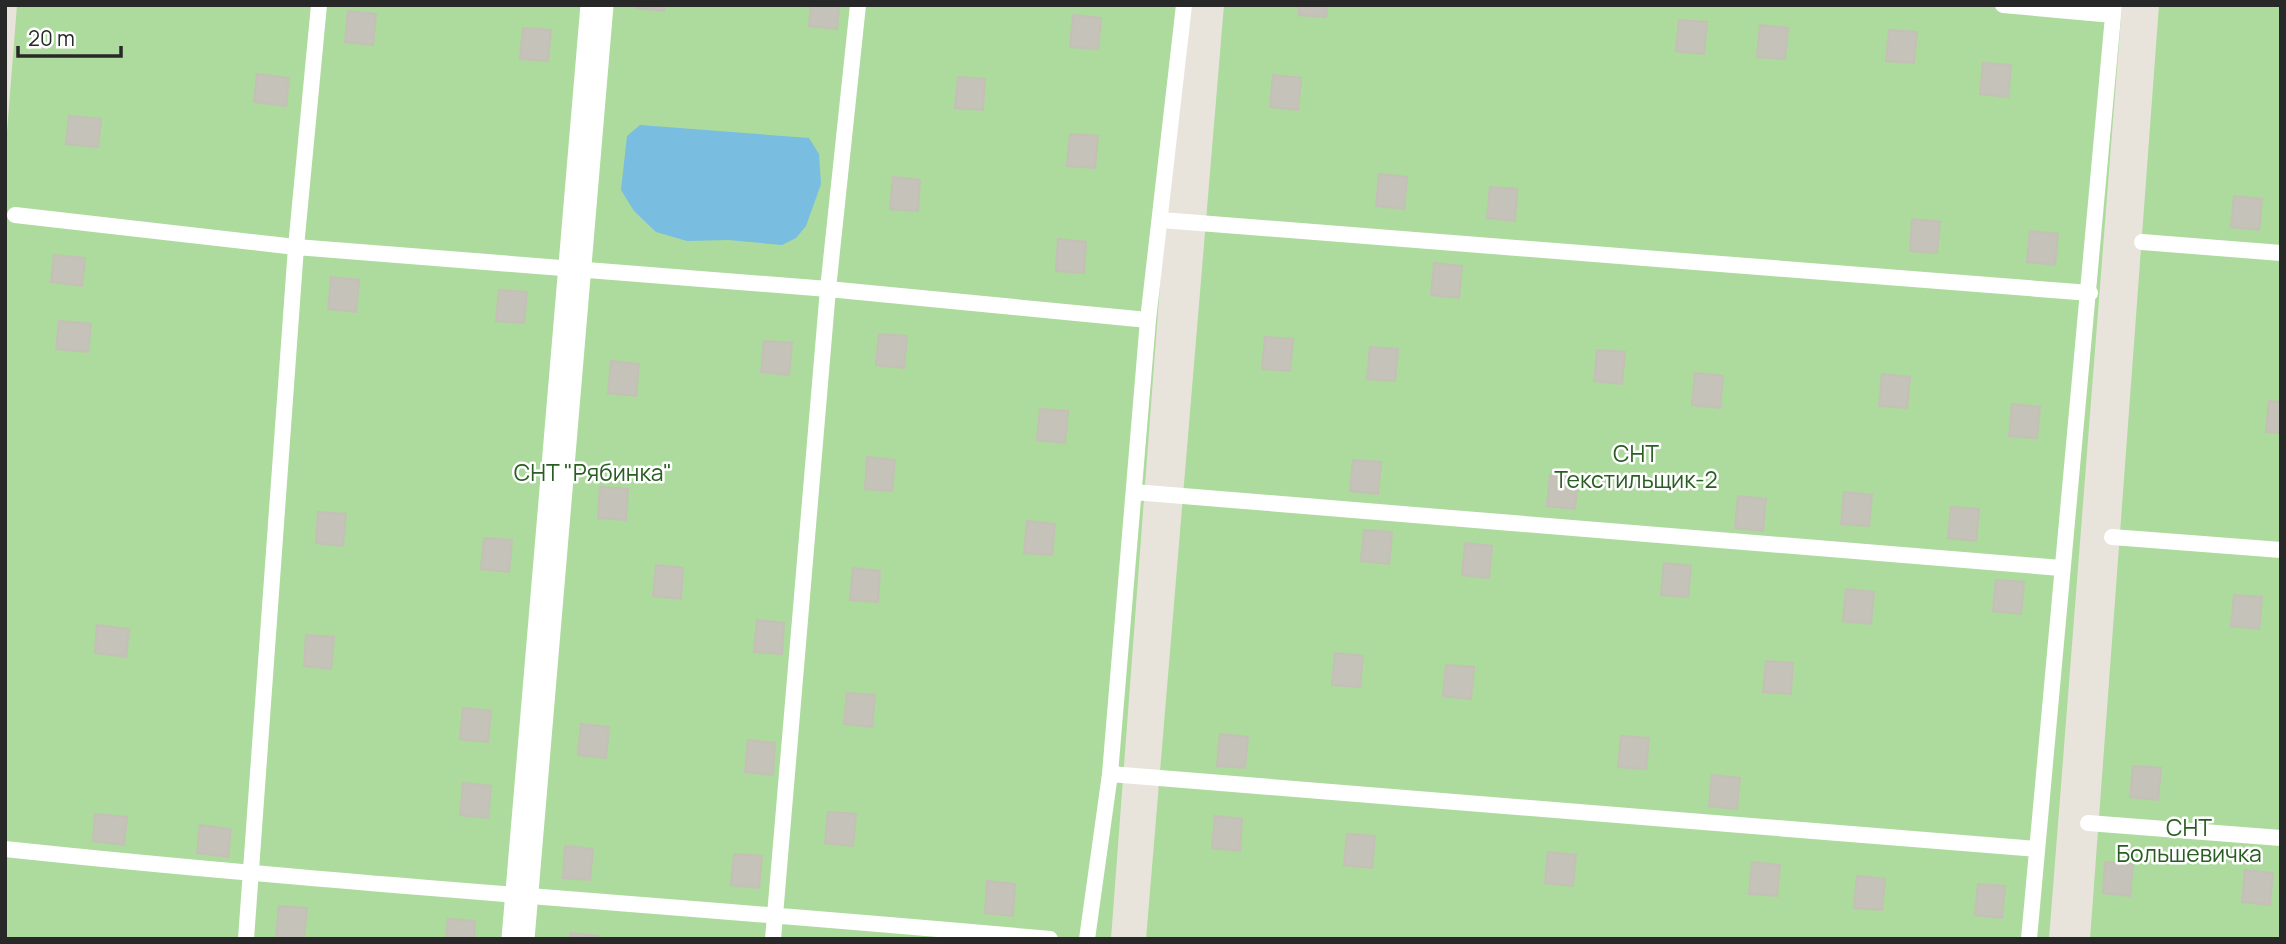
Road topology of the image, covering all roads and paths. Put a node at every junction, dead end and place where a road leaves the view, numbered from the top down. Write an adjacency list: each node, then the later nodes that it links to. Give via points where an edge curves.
1 (319, 5): 10 (lane)
2 (597, 5): 12 (street)
3 (858, 5): 13 (lane)
4 (1184, 5): 8 (lane)
5 (2003, 5): 6 (lane)
6 (2113, 10): 14 (lane)
7 (15, 215): 10 (lane)
8 (1161, 220): 14 (lane); 15 (lane)
9 (2142, 242): 11 (lane)
10 (296, 247): 12 (lane); 25 (lane)
11 (2281, 253)
12 (575, 270): 13 (lane); 26 (street)
13 (828, 289): 15 (lane); 27 (lane)
14 (2090, 293): 19 (lane)
15 (1148, 320): 16 (lane)
16 (1134, 492): 19 (lane); 20 (lane)
17 (2112, 537): 18 (lane)
18 (2281, 550)
19 (2061, 568): 24 (lane)
20 (1110, 774): 24 (lane); 32 (lane)
21 (2088, 822): 22 (lane)
22 (2281, 838)
23 (5, 849): 25 (lane)
24 (2036, 849): 33 (lane)
25 (252, 875): 26 (lane); 28 (lane)
26 (522, 897): 27 (lane); 29 (street)
27 (775, 914): 30 (lane); 31 (lane)
28 (246, 939)
29 (518, 939)
30 (773, 939)
31 (1051, 939)
32 (1087, 939)
33 (2029, 939)

